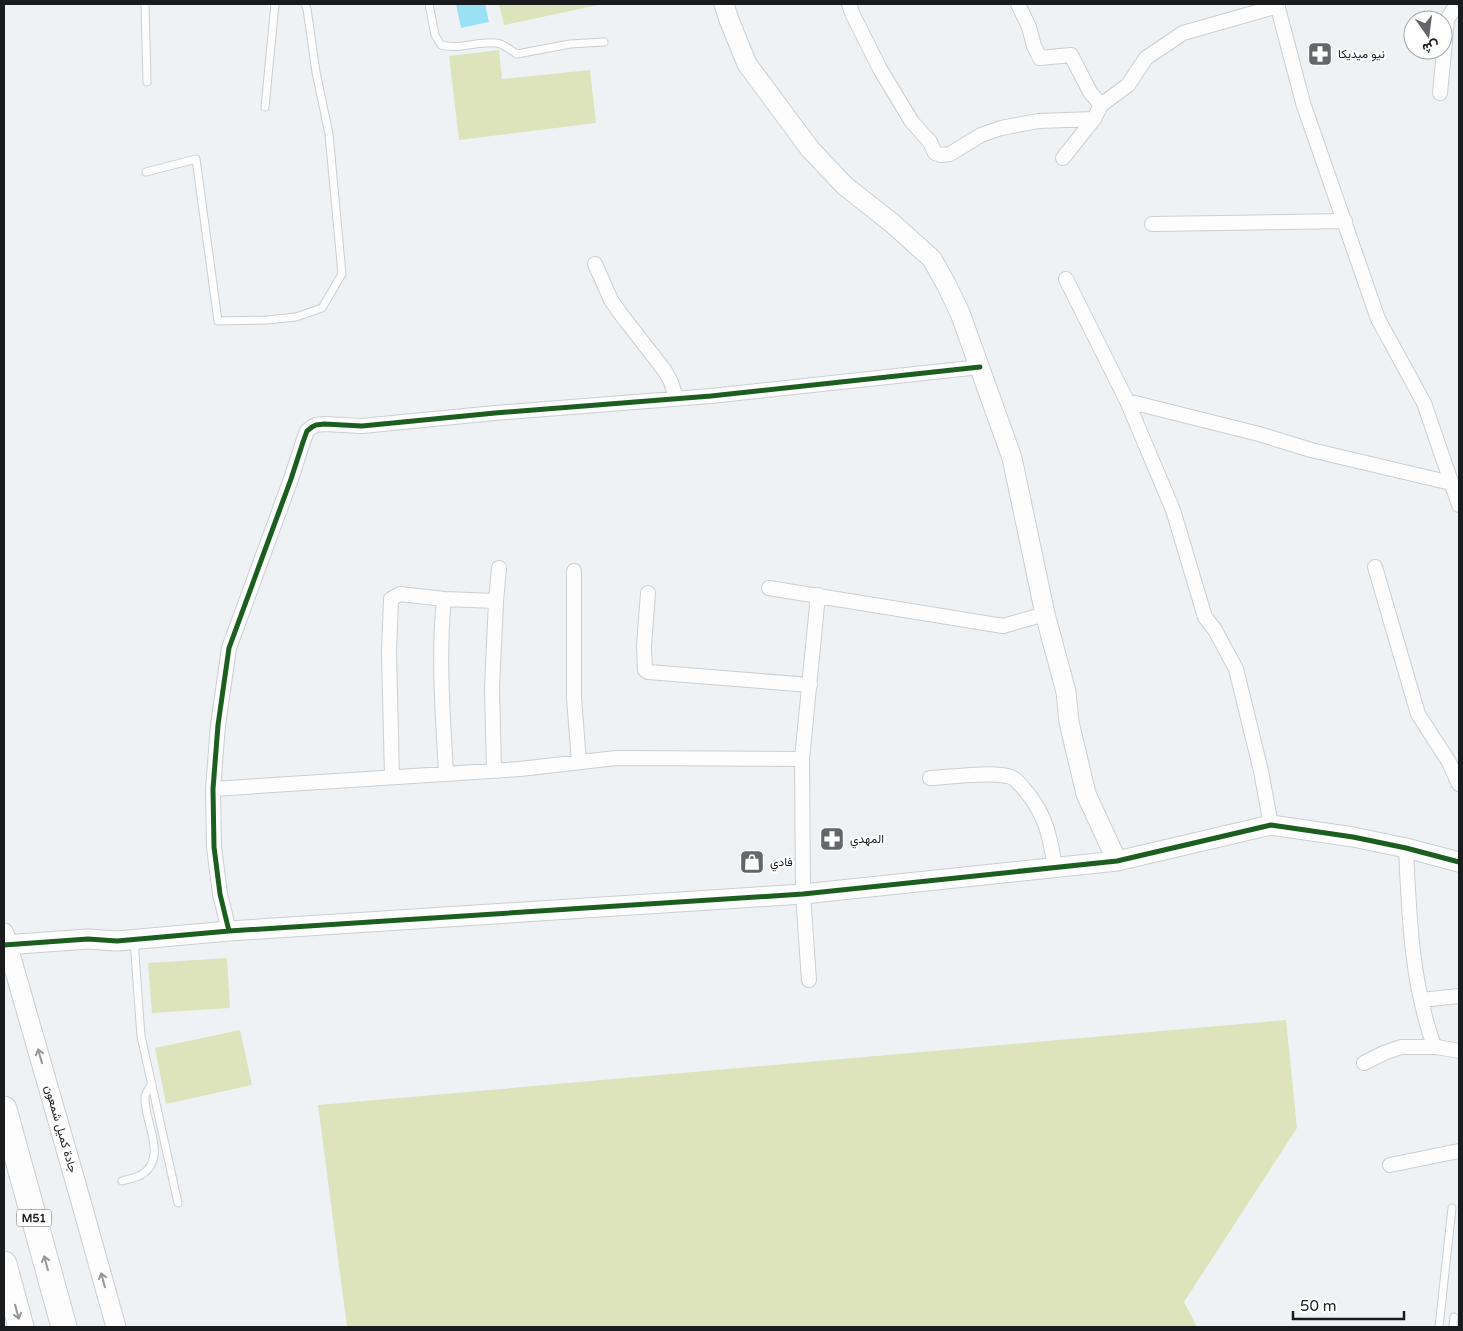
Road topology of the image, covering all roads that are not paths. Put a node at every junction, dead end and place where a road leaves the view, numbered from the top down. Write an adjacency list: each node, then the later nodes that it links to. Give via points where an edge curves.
1 (145, 4): 11 (lane)
2 (276, 4): 14 (lane)
3 (305, 4): 17 (lane, via 329,134 342,274 322,308 296,317 218,321 196,159)
4 (429, 4): 10 (lane, via 434,35 445,46 498,42 516,54 570,44)
5 (724, 4): 22 (street, via 747,64 810,149 845,186 932,259 960,313)
6 (849, 4): 15 (street, via 880,69 935,153 950,154 981,135 1001,128)
7 (1018, 4): 13 (street, via 1040,58 1071,55 1090,92)
8 (1277, 5): 13 (street, via 1183,33 1146,58 1128,85); 18 (street, via 1303,103)
9 (1459, 8): 12 (street, via 1453,10 1447,20)
10 (604, 42)
11 (147, 82)
12 (1440, 93)
13 (1102, 105): 15 (street)
14 (265, 107)
15 (1094, 119): 16 (street)
16 (1063, 158)
17 (146, 172)
18 (1345, 221): 19 (street); 25 (street, via 1378,319 1424,403)
19 (1152, 224)
20 (595, 264): 23 (street, via 612,300 664,371)
21 (1066, 279): 24 (street)
22 (980, 367): 23 (street); 35 (street, via 1012,458)
23 (676, 398): 44 (street, via 362,426 324,424 312,427 303,442 229,648 218,725)
24 (1127, 401): 25 (street); 45 (street, via 1173,510 1205,617 1236,669)
25 (1451, 483): 26 (street)
26 (1459, 505)
27 (1375, 567): 43 (street, via 1418,714)
28 (499, 568): 34 (street)
29 (574, 571): 38 (street, via 574,698)
30 (769, 588): 32 (street)
31 (648, 592): 36 (street, via 644,646 645,670 648,672)
32 (818, 596): 35 (street, via 1003,626); 36 (street)
33 (444, 600): 34 (street); 40 (street, via 442,698); 41 (street, via 400,594 392,598)
34 (496, 601): 39 (street, via 492,688)
35 (1045, 614): 47 (street, via 1066,692 1069,722 1086,794)
36 (810, 684): 37 (street)
37 (802, 759): 38 (street, via 616,758); 50 (street)
38 (579, 762): 39 (street)
39 (494, 770): 40 (street)
40 (446, 774): 41 (street)
41 (392, 777): 44 (street)
42 (930, 778): 49 (street, via 1012,777 1041,813 1049,833)
43 (1459, 784)
44 (214, 790): 51 (street, via 214,847)
45 (1271, 825): 46 (street); 47 (street)
46 (1406, 848): 48 (street); 56 (street, via 1409,922)
47 (1117, 861): 49 (street)
48 (1459, 862)
49 (1055, 868): 50 (street)
50 (803, 894): 51 (street); 54 (street)
51 (229, 931): 52 (street)
52 (126, 940): 53 (street, via 83,951); 60 (lane)
53 (6, 946): 71 (street, جادة كميل شمعون, one-way to 53)
54 (809, 980)
55 (1459, 996): 56 (street)
56 (1421, 1000): 57 (street)
57 (1437, 1047): 58 (street); 59 (street, via 1401,1047)
58 (1459, 1051)
59 (1364, 1063)
60 (152, 1084): 64 (lane, via 145,1097 154,1140 153,1162 142,1175); 65 (lane)
61 (4, 1109): 70 (highway, M51, one-way to 61)
62 (1459, 1151): 63 (street)
63 (1390, 1165)
64 (122, 1181)
65 (178, 1203)
66 (1452, 1208): 72 (lane)
67 (4, 1264): 69 (highway, one-way to 69)
68 (1454, 1318): 73 (lane)
69 (21, 1327)
70 (64, 1327)
71 (116, 1327)
72 (1439, 1327)
73 (1453, 1327)

